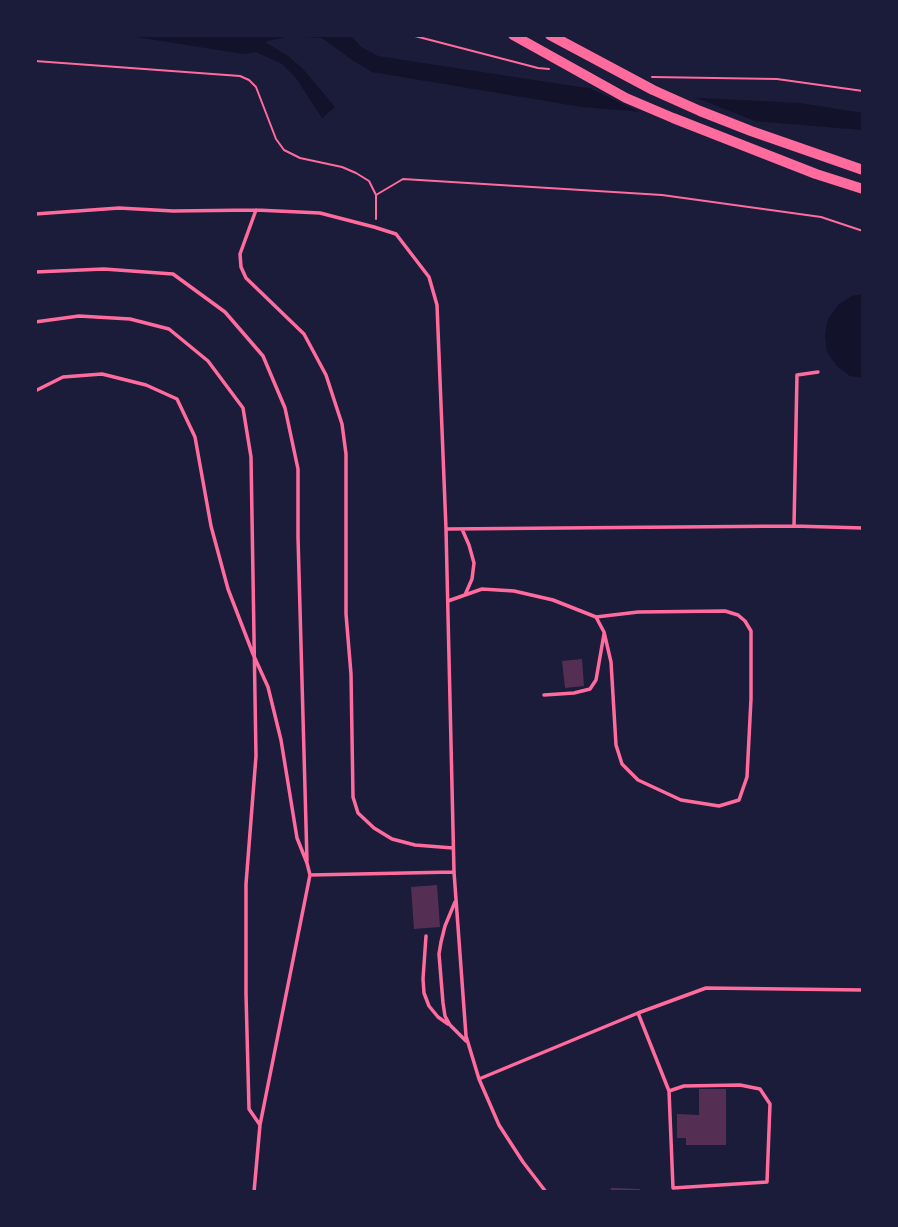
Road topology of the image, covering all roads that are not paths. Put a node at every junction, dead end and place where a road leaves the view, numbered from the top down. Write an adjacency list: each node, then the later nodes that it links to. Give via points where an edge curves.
1 (550, 35): 3 (main road, via 700,111)
2 (516, 37): 4 (main road, via 673,118)
3 (863, 170)
4 (863, 189)
5 (256, 210): 6 (lane, via 119,208); 13 (lane, via 320,213 396,234 429,277 438,305); 21 (lane, via 240,254 241,267 246,278 304,334 326,375 342,424 353,797 358,813 393,839)
6 (35, 214)
7 (35, 272): 22 (lane, via 104,269 173,274 225,312 263,356 285,408 298,469)
8 (35, 322): 19 (lane, via 79,316 130,319 169,329 208,361 243,408 251,457)
9 (818, 372): 11 (lane, via 797,375)
10 (35, 391): 19 (lane, via 63,377 102,374 177,399 195,437 211,526)
11 (794, 526): 12 (lane); 14 (lane)
12 (863, 528)
13 (446, 529): 14 (lane); 16 (lane)
14 (462, 529): 15 (lane, via 474,563)
15 (465, 595): 16 (lane); 17 (lane, via 482,589 514,591)
16 (447, 601): 21 (lane)
17 (596, 617): 18 (lane); 18 (lane, via 725,611 745,621 751,631 751,699 747,777 739,800 719,806 681,800 638,780 622,764)
18 (604, 632): 20 (lane, via 596,680 590,689)
19 (253, 654): 22 (lane, via 268,687 297,838); 33 (lane, via 256,756 246,884 246,994 249,1109)
20 (544, 695)
21 (453, 848): 23 (lane)
22 (307, 863): 24 (lane)
23 (454, 872): 24 (lane); 25 (lane)
24 (310, 875): 33 (lane)
25 (456, 900): 29 (lane, via 439,954 445,1016); 30 (lane)
26 (426, 936): 29 (lane, via 424,993 429,1006)
27 (863, 990): 28 (lane, via 706,988)
28 (638, 1013): 31 (lane); 32 (lane)
29 (450, 1025): 30 (lane)
30 (468, 1043): 31 (lane)
31 (479, 1079): 35 (lane, via 499,1125)
32 (669, 1091): 32 (lane, via 673,1188 767,1182 770,1104 760,1089 726,1085)
33 (260, 1125): 34 (lane)
34 (254, 1192)
35 (546, 1192)

